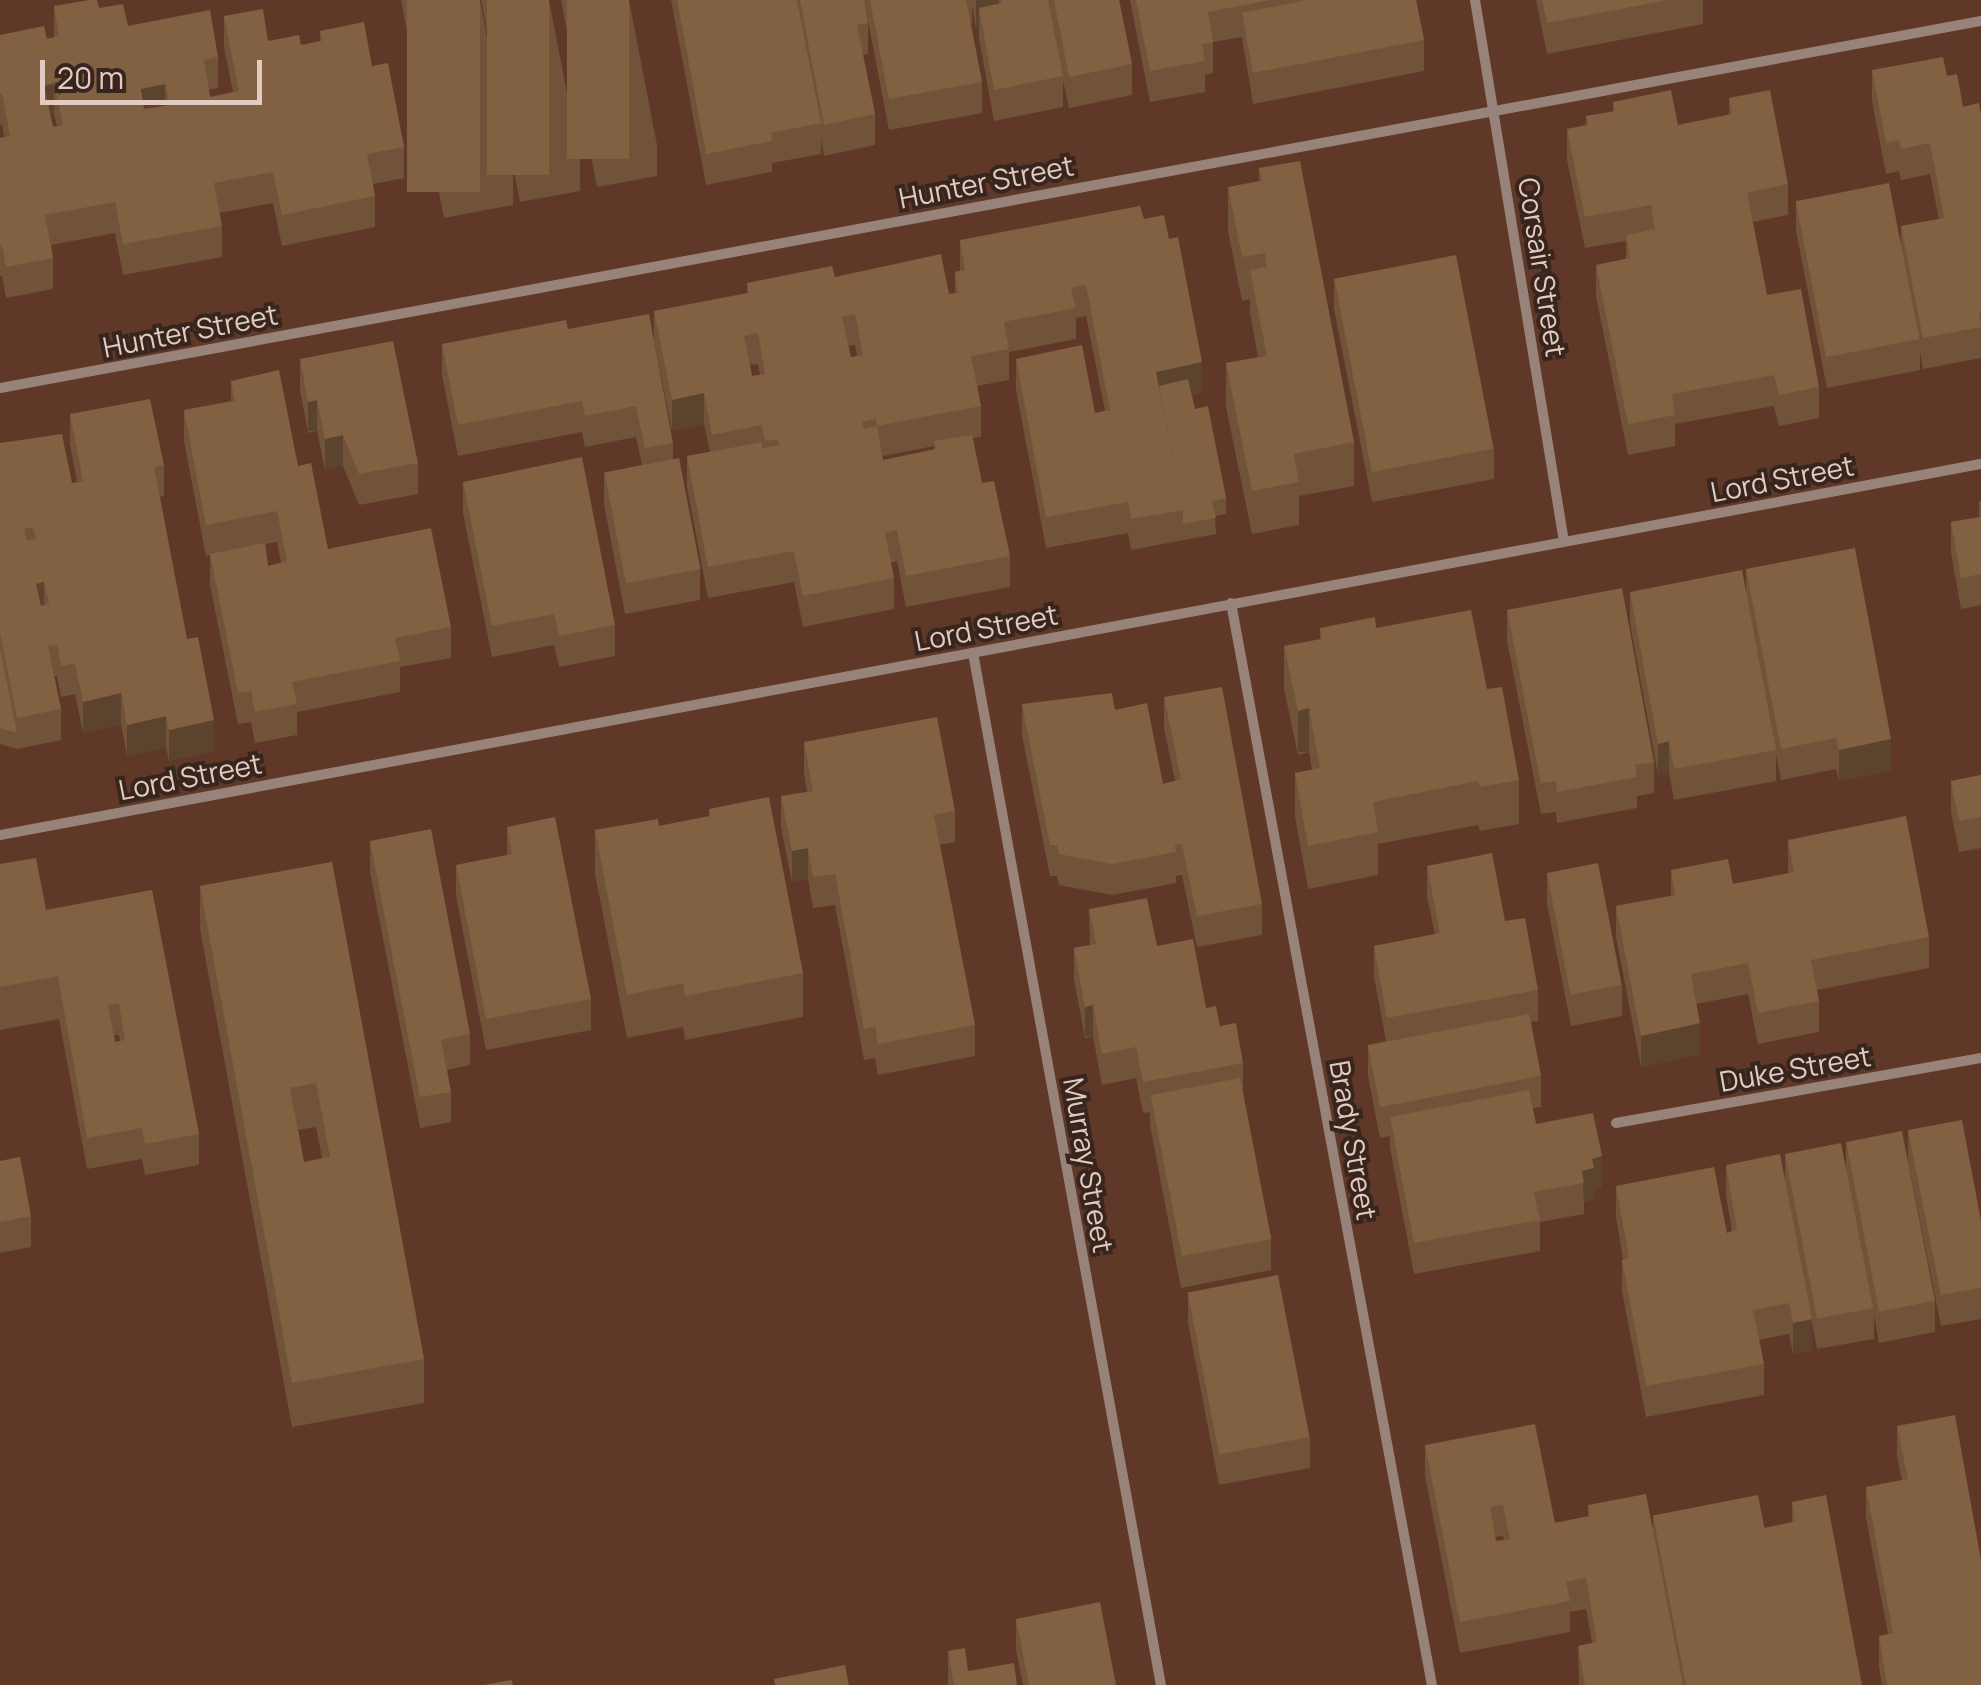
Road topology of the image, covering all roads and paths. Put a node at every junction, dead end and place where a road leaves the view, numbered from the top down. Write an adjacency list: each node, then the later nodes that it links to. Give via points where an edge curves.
1 (1476, 0): 3 (street, Corsair Street)
2 (1981, 21): 3 (street, Hunter Street)
3 (1495, 108): 4 (street, Hunter Street); 6 (street, Corsair Street)
4 (0, 388)
5 (1981, 464): 6 (street, Lord Street)
6 (1564, 542): 7 (street, Lord Street)
7 (1232, 603): 8 (street, Lord Street); 13 (street, Brady Street)
8 (973, 653): 9 (street, Lord Street); 12 (street, Murray Street)
9 (0, 835)
10 (1981, 1058): 11 (street, Duke Street)
11 (1616, 1124)
12 (1160, 1685)
13 (1432, 1685)

